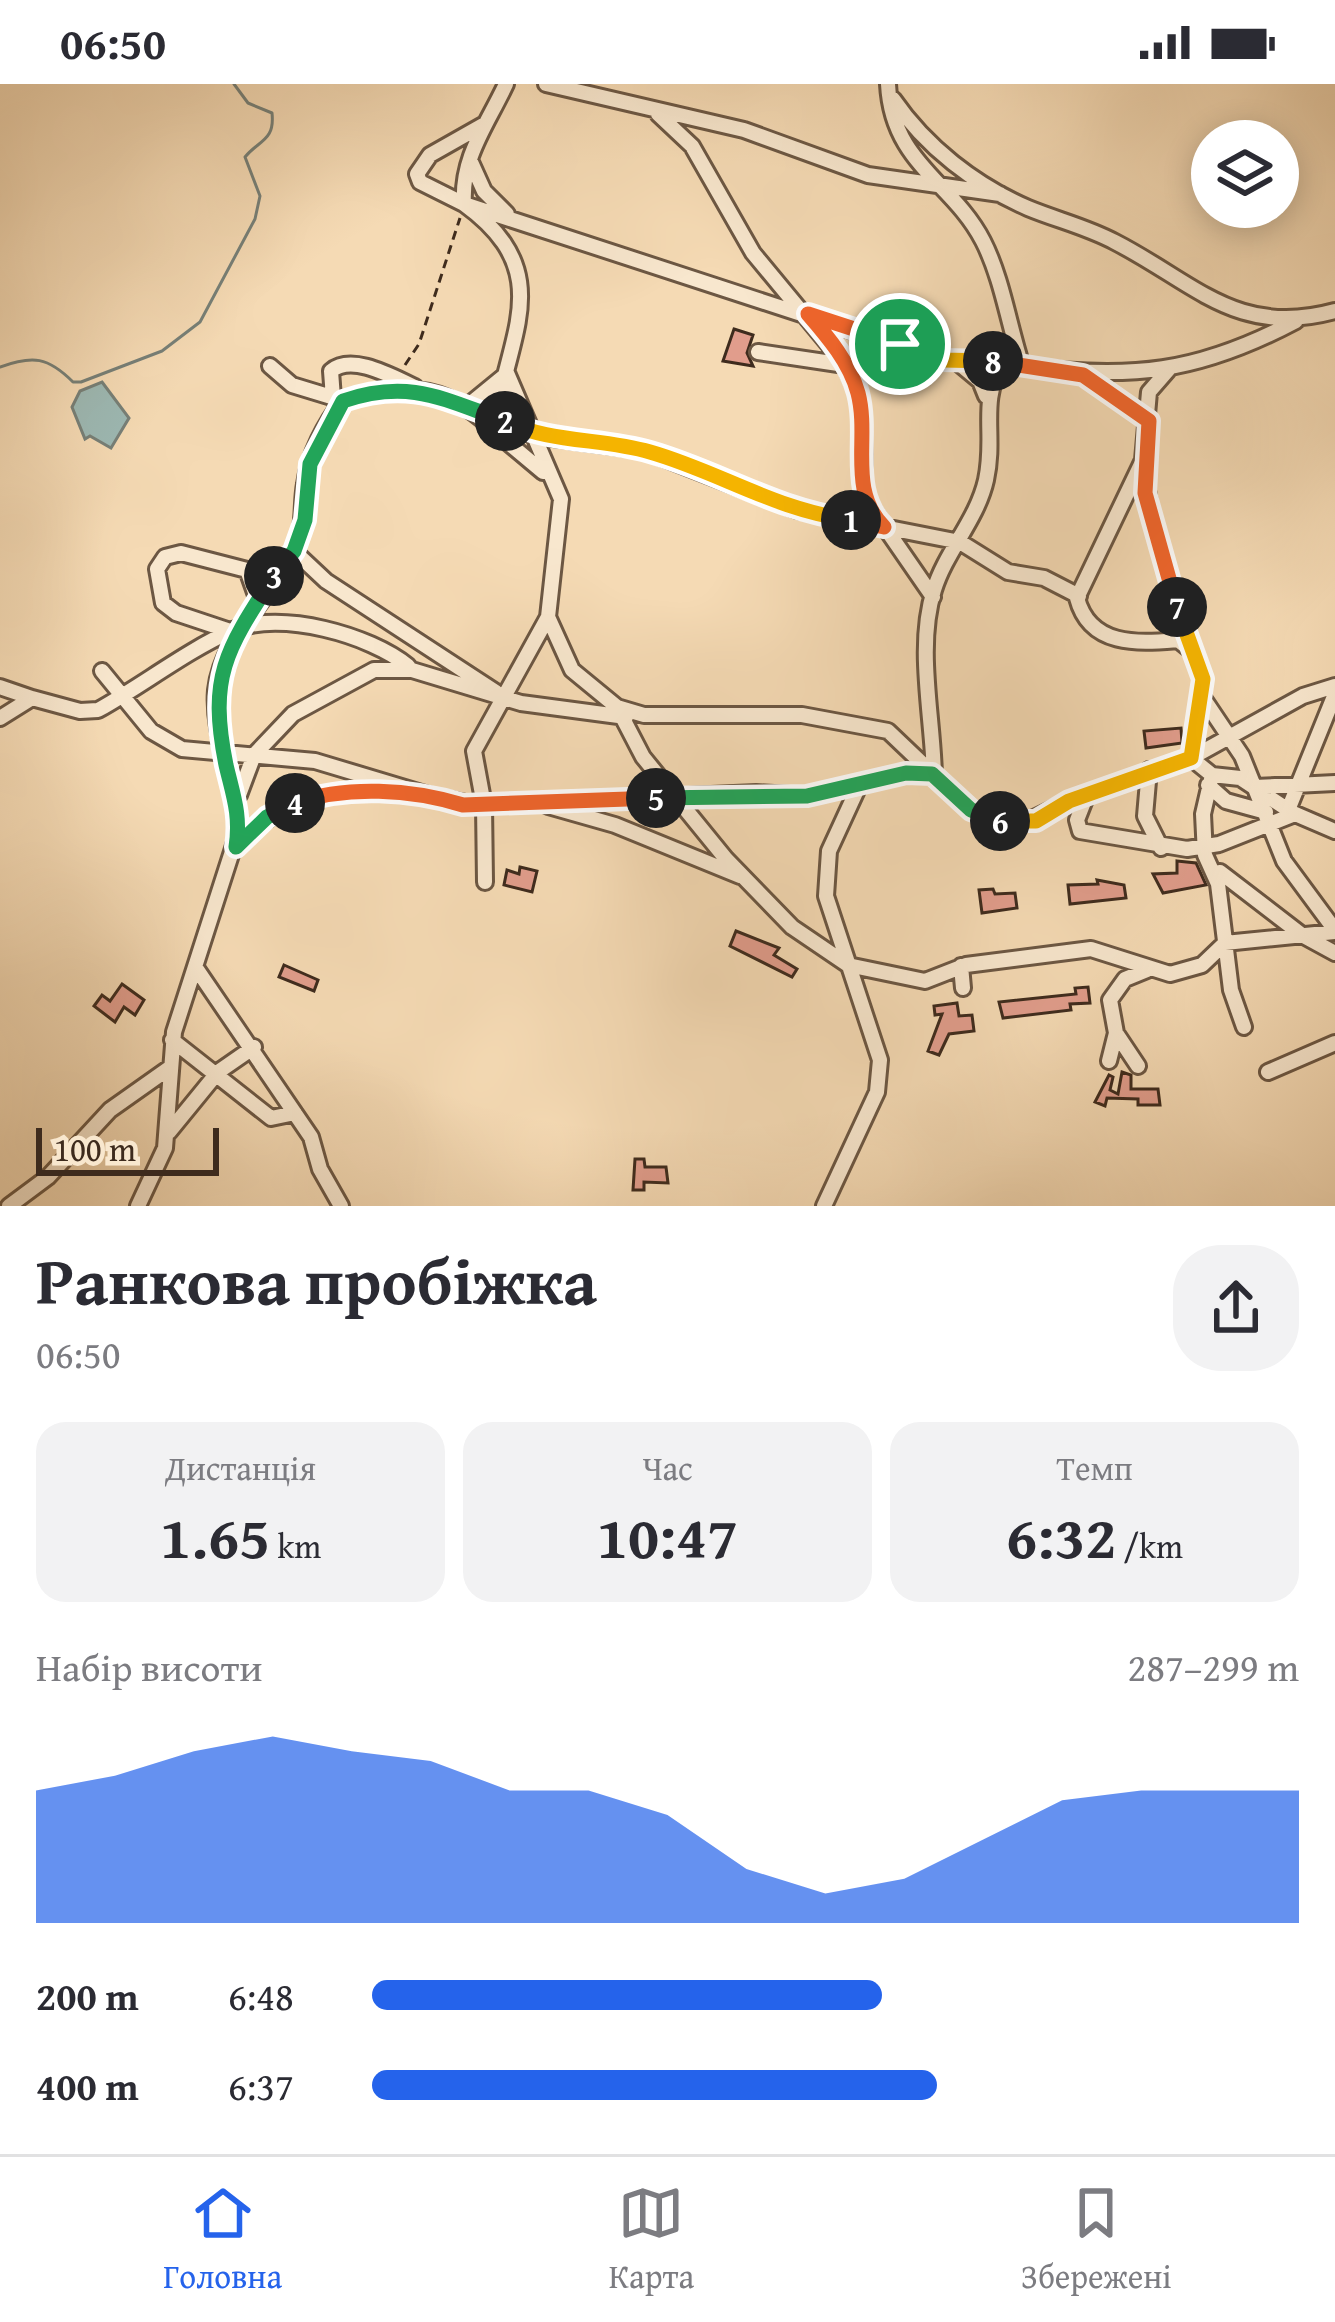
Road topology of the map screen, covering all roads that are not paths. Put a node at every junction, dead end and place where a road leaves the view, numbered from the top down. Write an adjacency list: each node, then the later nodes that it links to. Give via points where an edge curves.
1 (506, 84): 5 (street)
2 (546, 84): 4 (street)
3 (887, 87): 7 (street, via 903,137); 8 (street, via 928,143)
4 (658, 114): 7 (street, via 744,130 850,170); 12 (street, via 692,146 753,253)
5 (483, 125): 6 (street); 9 (street, via 430,154 417,174)
6 (470, 160): 9 (street); 10 (street)
7 (937, 188): 8 (street); 19 (street, via 969,218 988,252)
8 (1000, 194): 13 (street, via 1118,243 1233,310)
9 (464, 204): 10 (street); 21 (street, via 490,221 514,258 523,308)
10 (507, 214): 12 (street)
11 (1335, 311): 13 (street)
12 (808, 314): 15 (street); 17 (street)
13 (1296, 321): 20 (street, via 1243,350)
14 (758, 352): 17 (street)
15 (956, 361): 16 (street); 24 (street)
16 (1002, 363): 19 (street); 24 (street)
17 (845, 365): 32 (street, via 863,423 864,497)
18 (270, 366): 25 (street, via 292,385)
19 (1022, 366): 22 (street)
20 (1173, 366): 22 (street); 28 (street, via 1149,392)
21 (507, 374): 26 (street); 27 (street); 29 (street)
22 (1083, 375): 28 (street)
23 (425, 392): 25 (street); 25 (street, via 339,364 331,371); 26 (street)
24 (986, 396): 33 (street, via 989,462)
25 (338, 399): 34 (street, via 310,464)
26 (470, 404): 27 (street)
27 (489, 416): 29 (street); 31 (street, via 500,436)
28 (1149, 421): 30 (street)
29 (529, 433): 31 (street); 32 (street, via 643,450 797,510)
30 (1143, 460): 35 (street); 40 (street, via 1152,522)
31 (550, 478): 38 (street, via 561,524)
32 (884, 527): 33 (street); 36 (street)
33 (960, 542): 35 (street, via 1008,572); 36 (street)
34 (294, 551): 37 (street); 46 (street, via 326,581)
35 (1079, 596): 40 (street, via 1105,634 1138,645 1178,640)
36 (933, 597): 56 (street)
37 (258, 601): 39 (street); 39 (street, via 247,570 181,553 165,557 157,569 163,603)
38 (548, 616): 46 (street); 49 (street, via 572,670)
39 (236, 629): 42 (street, via 308,627 361,636); 48 (street); 52 (street, via 217,684)
40 (1191, 650): 45 (street)
41 (102, 670): 48 (street)
42 (412, 670): 46 (street); 53 (street, via 374,670 314,698)
43 (0, 687): 47 (street)
44 (1335, 690): 51 (street, via 1303,696); 58 (street)
45 (1201, 695): 51 (street); 54 (street)
46 (503, 697): 49 (street); 67 (street, via 474,751)
47 (32, 698): 48 (street, via 80,711); 50 (street)
48 (121, 698): 52 (street, via 151,731 182,749)
49 (620, 712): 56 (street, via 830,718 888,731); 64 (street, via 643,757)
50 (0, 718)
51 (1232, 737): 54 (street); 61 (street)
52 (224, 752): 53 (street); 65 (street)
53 (254, 755): 62 (street, via 352,769); 65 (street)
54 (1191, 758): 55 (street); 57 (street)
55 (1148, 770): 63 (street); 74 (street, via 1145,816)
56 (933, 775): 60 (street); 63 (street, via 971,810 1020,825)
57 (1210, 780): 61 (street); 69 (street, via 1226,801); 72 (street)
58 (1297, 783): 59 (street); 61 (street); 68 (street)
59 (1335, 783)
60 (862, 784): 64 (street, via 807,796); 82 (street, via 844,809 825,873)
61 (1255, 787): 68 (street); 69 (street)
62 (435, 796): 67 (street); 73 (street, via 308,799 267,817)
63 (1086, 797): 74 (street, via 1080,831)
64 (681, 798): 66 (street); 75 (street)
65 (238, 800): 73 (street)
66 (544, 803): 67 (street); 75 (street)
67 (484, 805): 77 (street)
68 (1291, 812): 69 (street); 70 (street)
69 (1265, 816): 71 (street); 78 (street, via 1284,861)
70 (1335, 831)
71 (1238, 832): 72 (street); 76 (street)
72 (1205, 846): 74 (street); 76 (street)
73 (236, 847): 84 (street)
74 (1162, 848)
75 (744, 878): 82 (street, via 792,928)
76 (1219, 878): 79 (street); 80 (street)
77 (485, 882)
78 (1333, 934): 79 (street)
79 (1302, 935): 80 (street); 81 (street)
80 (1225, 943): 85 (street, via 1188,972); 87 (street)
81 (1335, 953)
82 (848, 965): 83 (street, via 928,987); 102 (street, via 880,1060 878,1092)
83 (961, 966): 85 (street, via 1091,949); 86 (street)
84 (196, 968): 89 (street); 91 (street)
85 (1147, 970): 88 (street, via 1110,1000)
86 (963, 988)
87 (1244, 1027)
88 (1116, 1033): 92 (street); 93 (street)
89 (172, 1040): 94 (street); 96 (street)
90 (1335, 1043): 95 (street)
91 (254, 1047): 96 (street); 97 (street)
92 (1109, 1061)
93 (1138, 1066)
94 (168, 1070): 98 (street); 99 (street, via 110,1109 48,1177)
95 (1268, 1072)
96 (216, 1074): 97 (street, via 271,1118); 98 (street)
97 (295, 1113): 101 (street)
98 (169, 1132): 100 (street)
99 (9, 1206)
100 (138, 1206)
101 (340, 1206)
102 (824, 1206)

